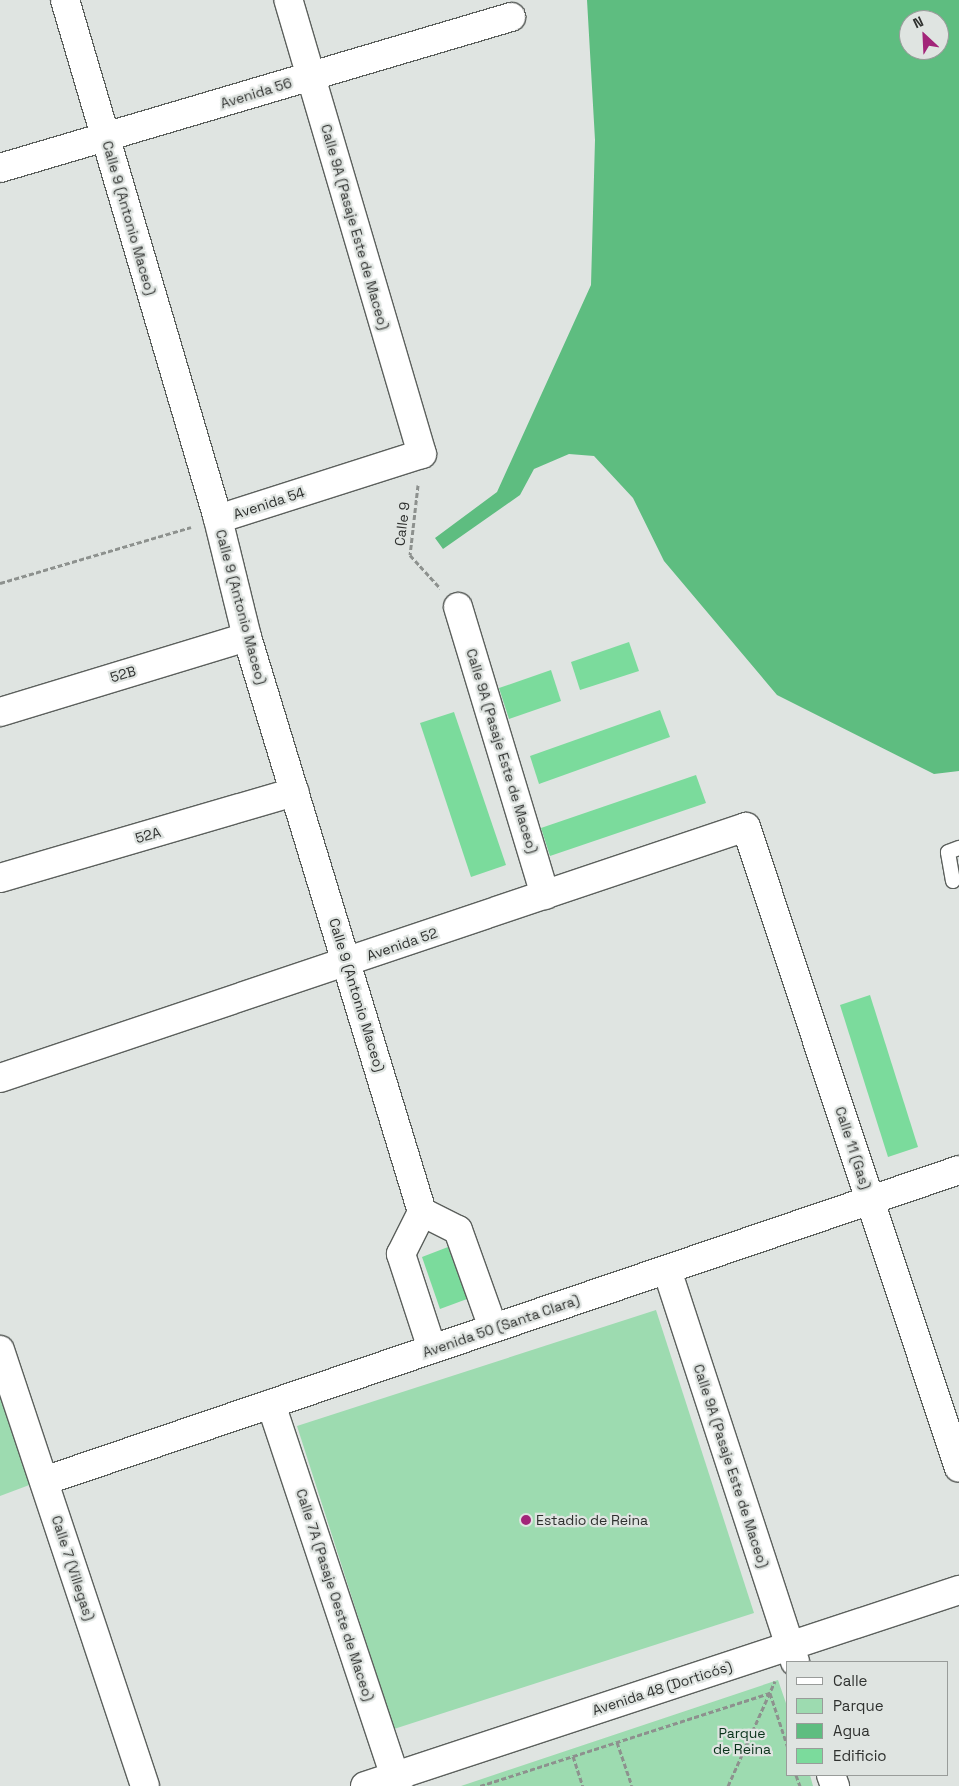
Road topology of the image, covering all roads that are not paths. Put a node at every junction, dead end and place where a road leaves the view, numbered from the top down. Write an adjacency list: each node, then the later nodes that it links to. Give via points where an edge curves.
1 (65, 0): 5 (street, Calle 9 (Antonio Maceo))
2 (288, 0): 4 (street, Calle 9A (Pasaje Este de Maceo))
3 (511, 17): 4 (street, Avenida 56)
4 (311, 76): 5 (street, Avenida 56); 7 (street, Calle 9A (Pasaje Este de Maceo))
5 (106, 138): 6 (street, Avenida 56); 8 (street, Calle 9 (Antonio Maceo))
6 (0, 168)
7 (422, 454): 8 (street, Avenida 54)
8 (218, 519): 10 (street, Calle 9 (Antonio Maceo))
9 (458, 607): 17 (street, Calle 9A (Pasaje Este de Maceo))
10 (247, 637): 11 (street, 52B); 12 (street, Calle 9 (Antonio Maceo))
11 (0, 712)
12 (295, 792): 15 (street, 52A); 18 (street, Calle 9 (Antonio Maceo))
13 (746, 827): 17 (street, Avenida 52); 21 (street, Calle 11 (Gas))
14 (959, 848): 16 (lane, via 948,852)
15 (0, 878)
16 (953, 881)
17 (545, 895): 18 (street, Avenida 52)
18 (348, 962): 19 (street, Avenida 52); 22 (street, Calle 9 (Antonio Maceo))
19 (0, 1078)
20 (959, 1170): 21 (street, Avenida 50 (Santa Clara))
21 (870, 1200): 23 (street, Avenida 50 (Santa Clara)); 28 (street, Calle 11 (Gas))
22 (422, 1212): 24 (street, via 458,1230); 25 (street, via 401,1254)
23 (667, 1270): 24 (street, Avenida 50 (Santa Clara)); 31 (street, Calle 9A (Pasaje Este de Maceo))
24 (493, 1328): 25 (street, Avenida 50 (Santa Clara))
25 (432, 1349): 27 (street, Avenida 50 (Santa Clara))
26 (0, 1350): 29 (street, Calle 7 (Villegas))
27 (271, 1404): 29 (street, Avenida 50 (Santa Clara)); 32 (street, Calle 7A (Pasaje Oeste de Maceo))
28 (959, 1468)
29 (44, 1482): 33 (street, Calle 7 (Villegas))
30 (959, 1590): 31 (street, Avenida 48 (Dorticós))
31 (792, 1654): 32 (street, Avenida 48 (Dorticós))
32 (397, 1781): 34 (street, Avenida 48 (Dorticós))
33 (145, 1786)
34 (365, 1786)

